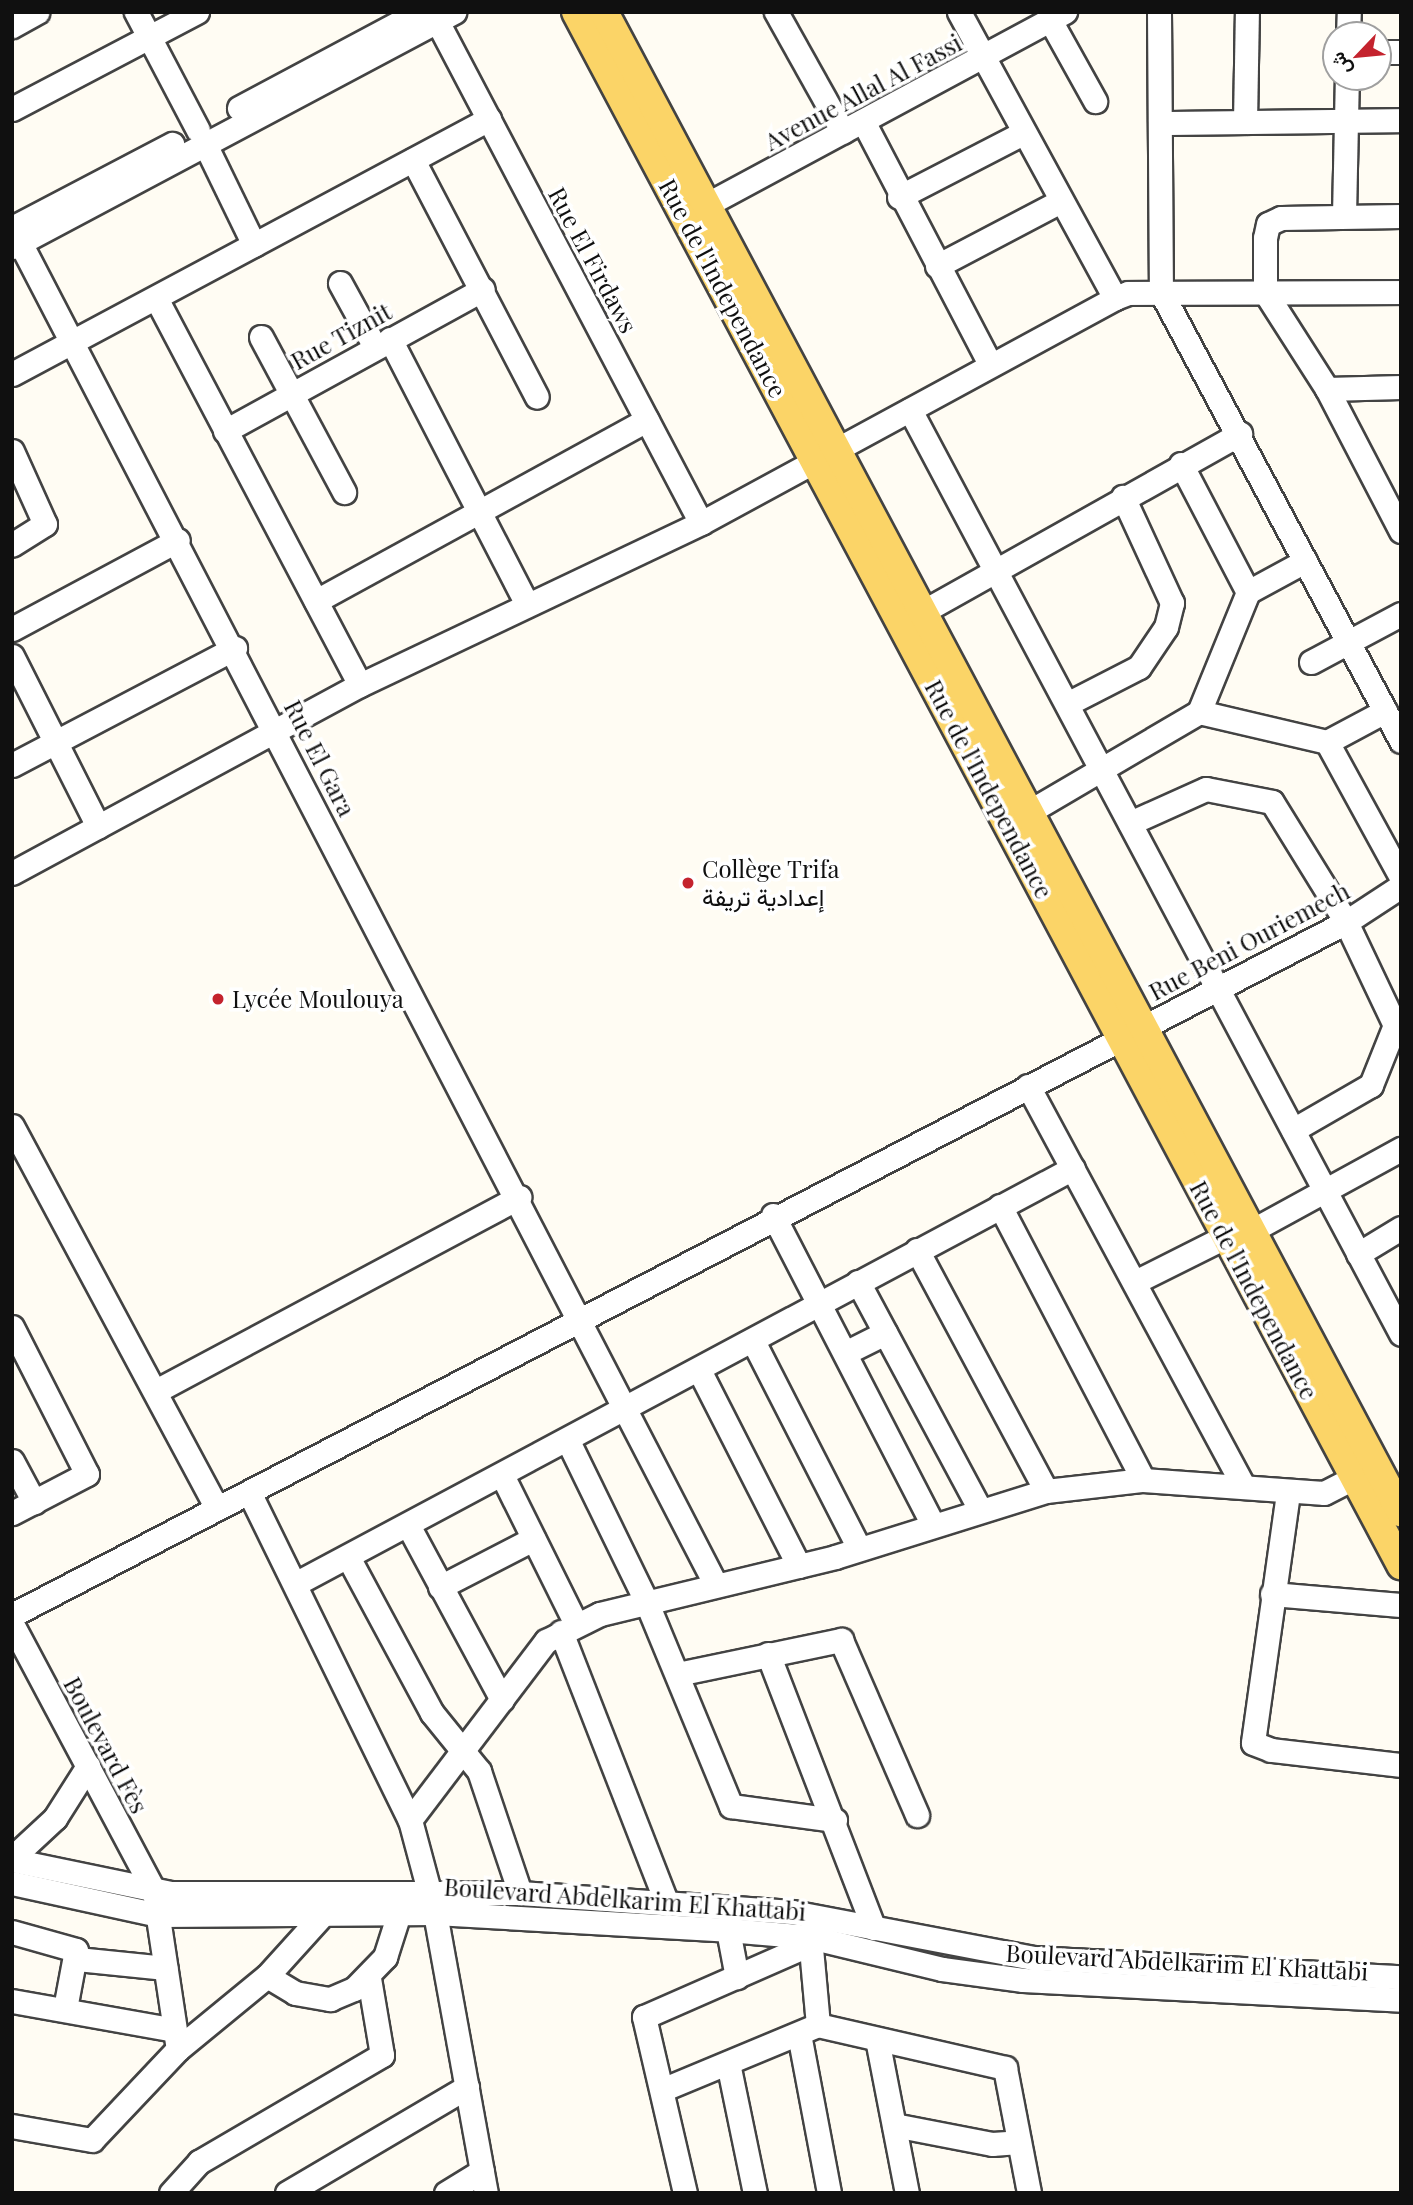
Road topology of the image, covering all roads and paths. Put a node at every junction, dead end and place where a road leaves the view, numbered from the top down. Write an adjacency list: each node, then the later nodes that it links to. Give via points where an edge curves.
1 (37, 12): 12 (street)
2 (136, 12): 13 (street)
3 (197, 12): 13 (street)
4 (576, 12): 29 (main road, Rue de l'Independance)
5 (604, 12): 29 (main road, Rue de l'Independance)
6 (776, 12): 23 (street)
7 (959, 12): 14 (street)
8 (1159, 12): 22 (street)
9 (1247, 12): 20 (street)
10 (437, 15): 18 (street, Rue El Firdaws); 25 (street)
11 (1058, 16): 14 (street, Avenue Allal Al Fassi); 16 (street)
12 (13, 22)
13 (149, 37): 17 (street); 25 (street)
14 (982, 58): 23 (street, Avenue Allal Al Fassi); 24 (street)
15 (1347, 91): 21 (street)
16 (1095, 101)
17 (12, 109)
18 (489, 119): 26 (street); 52 (street, Rue El Firdaws)
19 (1401, 120): 21 (street)
20 (1245, 122): 21 (street); 22 (street)
21 (1346, 122): 30 (street)
22 (1160, 123): 37 (street)
23 (853, 127): 27 (street); 29 (street, Avenue Allal Al Fassi)
24 (1023, 133): 27 (street); 28 (street)
25 (202, 137): 32 (street); 33 (street)
26 (413, 160): 33 (street); 36 (street)
27 (899, 197): 34 (street)
28 (1061, 201): 34 (street); 41 (street)
29 (696, 211): 55 (main road, Rue de l'Independance)
30 (1344, 216): 31 (street); 38 (street, via 1268,224)
31 (1401, 216)
32 (14, 234): 43 (street, Rue El Gara)
33 (254, 245): 40 (street)
34 (937, 267): 45 (street)
35 (340, 283): 44 (street)
36 (482, 289): 44 (street, Rue Tiznit); 50 (street)
37 (1161, 292): 38 (street); 41 (street); 54 (street)
38 (1265, 292): 39 (street); 48 (street)
39 (1401, 292)
40 (156, 298): 43 (street); 53 (street)
41 (1115, 298): 45 (street)
42 (261, 337): 49 (street)
43 (73, 343): 46 (street); 63 (street, Rue El Gara)
44 (383, 343): 49 (street, Rue Tiznit); 60 (street)
45 (989, 362): 51 (street)
46 (12, 374)
47 (1401, 387): 48 (street)
48 (1327, 389): 62 (street)
49 (291, 394): 53 (street, Rue Tiznit); 58 (street)
50 (537, 397)
51 (910, 410): 55 (street); 66 (street)
52 (647, 420): 60 (street); 61 (street, Rue El Firdaws)
53 (225, 431): 68 (street)
54 (1240, 434): 57 (street); 65 (street)
55 (825, 456): 61 (street); 71 (main road, Rue de l'Independance)
56 (15, 462): 64 (street, via 45,524)
57 (1181, 464): 59 (street); 67 (street)
58 (344, 492)
59 (1123, 497): 66 (street); 78 (street, via 1171,603 1166,626 1139,667)
60 (480, 514): 68 (street); 69 (street)
61 (701, 523): 69 (street)
62 (1401, 531)
63 (178, 540): 72 (street); 74 (street, Rue El Gara)
64 (12, 545)
65 (1305, 561): 67 (street); 73 (street)
66 (995, 569): 71 (street); 78 (street)
67 (1248, 592): 80 (street)
68 (316, 601): 77 (street)
69 (526, 602): 77 (street)
70 (1401, 614): 73 (street)
71 (912, 617): 87 (main road, Rue de l'Independance)
72 (12, 629)
73 (1348, 642): 76 (street); 79 (street)
74 (235, 648): 81 (street, Rue El Gara); 84 (street)
75 (12, 656): 84 (street)
76 (1311, 662)
77 (360, 685): 81 (street)
78 (1067, 704): 86 (street)
79 (1385, 711): 82 (street); 83 (street)
80 (1199, 712): 82 (street); 86 (street)
81 (277, 733): 89 (street); 102 (street, Rue El Gara)
82 (1327, 741): 91 (street)
83 (1401, 741)
84 (56, 743): 85 (street); 89 (street)
85 (12, 765)
86 (1104, 773): 87 (street); 88 (street)
87 (1018, 818): 95 (main road, Rue de l'Independance)
88 (1130, 823): 93 (street, via 1206,789 1272,802); 94 (street)
89 (98, 826): 90 (street)
90 (12, 873)
91 (1401, 877)
92 (1401, 886): 93 (street, Rue Beni Ouriemech)
93 (1346, 922): 94 (street, Rue Beni Ouriemech); 97 (street, via 1395,1025 1371,1085)
94 (1218, 989): 95 (street, Rue Beni Ouriemech); 97 (street)
95 (1131, 1033): 96 (street, Rue Beni Ouriemech); 106 (main road, Rue de l'Independance)
96 (1028, 1086): 100 (street); 104 (street, Rue Beni Ouriemech)
97 (1293, 1130): 101 (street)
98 (15, 1139): 119 (street)
99 (1401, 1149): 101 (street)
100 (1073, 1168): 103 (street); 110 (street)
101 (1325, 1190): 106 (street); 108 (street)
102 (519, 1197): 112 (street, Rue El Gara); 119 (street)
103 (1000, 1206): 107 (street); 125 (street)
104 (773, 1215): 111 (street); 112 (street, Rue Beni Ouriemech)
105 (1401, 1228): 108 (street)
106 (1239, 1234): 110 (street); 124 (main road, Rue de l'Independance); 130 (main road, Rue de l'Independance)
107 (917, 1250): 109 (street); 127 (street)
108 (1358, 1254): 115 (street)
109 (858, 1282): 111 (street); 114 (street)
110 (1135, 1282): 126 (street)
111 (819, 1303): 116 (street); 117 (street)
112 (581, 1315): 120 (street, Rue El Gara); 128 (street, Rue Beni Ouriemech)
113 (12, 1326): 131 (street, via 87,1470)
114 (885, 1333): 117 (street); 133 (street)
115 (1401, 1334)
116 (754, 1341): 118 (street); 138 (street)
117 (845, 1353): 135 (street)
118 (699, 1370): 120 (street); 141 (street)
119 (156, 1391): 132 (street)
120 (628, 1408): 121 (street); 142 (street, Rue El Gara)
121 (568, 1441): 123 (street); 146 (street)
122 (12, 1461): 131 (street)
123 (503, 1478): 136 (street); 137 (street)
124 (1354, 1478): 129 (street, via 1324,1493); 130 (main road, Rue de l'Independance)
125 (1143, 1480): 126 (street); 127 (street)
126 (1244, 1486): 129 (street)
127 (1046, 1491): 133 (street)
128 (249, 1492): 132 (street, Rue Beni Ouriemech); 143 (street)
129 (1288, 1493): 145 (street)
130 (1390, 1499): 140 (main road, Rue de l'Independance)
131 (34, 1502): 134 (street)
132 (217, 1508): 148 (street, Rue Beni Ouriemech)
133 (979, 1508): 135 (street)
134 (12, 1513)
135 (932, 1523): 138 (street)
136 (409, 1527): 139 (street); 144 (street)
137 (533, 1539): 144 (street); 150 (street)
138 (859, 1548): 141 (street)
139 (348, 1557): 143 (street); 154 (street, via 432,1713)
140 (1401, 1565)
141 (799, 1566): 142 (street)
142 (715, 1583): 146 (street)
143 (295, 1584): 158 (street)
144 (440, 1587): 153 (street)
145 (1272, 1594): 147 (street); 155 (street, via 1253,1743 1271,1751)
146 (646, 1601): 150 (street); 152 (street)
147 (1401, 1605)
148 (12, 1615)
149 (12, 1624): 156 (street, Boulevard Fès)
150 (569, 1628): 153 (street); 165 (street)
151 (768, 1654): 152 (street); 157 (street, via 843,1642); 159 (street)
152 (678, 1674): 159 (street, via 733,1809)
153 (502, 1700): 154 (street)
154 (467, 1750): 158 (street); 164 (street)
155 (1401, 1765)
156 (88, 1766): 160 (street, via 55,1818); 163 (street, Boulevard Fès)
157 (917, 1815)
158 (410, 1820): 162 (street)
159 (835, 1820): 170 (street)
160 (12, 1859): 163 (street, Boulevard Abdelkarim El Khattabi)
161 (12, 1885): 169 (street, Boulevard Abdelkarim El Khattabi)
162 (429, 1890): 163 (street, Boulevard Abdelkarim El Khattabi); 164 (street, Boulevard Abdelkarim El Khattabi); 167 (street)
163 (154, 1891): 169 (street, Boulevard Fès)
164 (520, 1893): 165 (street, Boulevard Abdelkarim El Khattabi)
165 (667, 1904): 170 (street, Boulevard Abdelkarim El Khattabi, via 792,1912)
166 (399, 1913): 167 (street, Boulevard Abdelkarim El Khattabi); 168 (street, Boulevard Abdelkarim El Khattabi); 178 (street, via 395,1939)
167 (435, 1913): 171 (street, Boulevard Abdelkarim El Khattabi); 187 (street)
168 (323, 1914): 169 (street, Boulevard Abdelkarim El Khattabi); 176 (street)
169 (159, 1915): 175 (street, Boulevard Fès)
170 (874, 1928): 179 (street, Boulevard Abdelkarim El Khattabi, via 1033,1958)
171 (728, 1930): 173 (street, Boulevard Abdelkarim El Khattabi); 177 (street)
172 (12, 1932): 174 (street, via 75,1948)
173 (810, 1940): 177 (street); 180 (street, Boulevard Abdelkarim El Khattabi, via 942,1969 1023,1980); 183 (street)
174 (77, 1959): 175 (street); 182 (street)
175 (166, 1968): 185 (street, Boulevard Fès)
176 (268, 1976): 178 (street, via 295,1993 330,1999); 185 (street)
177 (737, 1977): 188 (street, via 644,2017)
178 (369, 1978): 193 (street, via 382,2055 199,2162)
179 (1401, 1978)
180 (1401, 2000)
181 (12, 2001): 182 (street)
182 (65, 2009): 185 (street)
183 (809, 2029): 184 (street); 186 (street); 198 (street)
184 (877, 2039): 189 (street); 191 (street, via 1005,2068)
185 (176, 2040): 190 (street, via 92,2140)
186 (728, 2063): 188 (street); 197 (street)
187 (467, 2087): 192 (street); 194 (street)
188 (664, 2089): 196 (street)
189 (894, 2125): 191 (street, via 992,2144); 199 (street)
190 (12, 2126)
191 (1019, 2142): 200 (street)
192 (484, 2182): 195 (street)
193 (171, 2193)
194 (287, 2193)
195 (446, 2193)
196 (685, 2193)
197 (755, 2193)
198 (829, 2193)
199 (907, 2193)
200 (1029, 2193)

